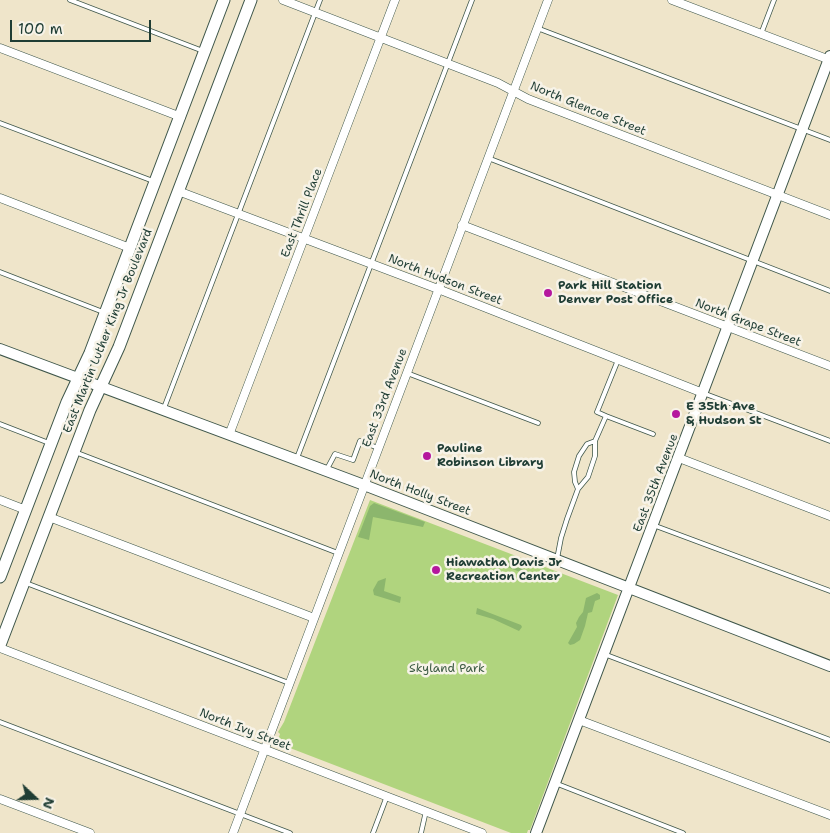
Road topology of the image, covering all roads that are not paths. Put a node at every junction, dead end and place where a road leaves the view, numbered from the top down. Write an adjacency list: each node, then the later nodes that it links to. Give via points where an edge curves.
1 (70, 0): 18 (lane)
2 (224, 0): 18 (main road, East Martin Luther King Jr Boulevard)
3 (251, 0): 28 (main road, East Martin Luther King Jr Boulevard)
4 (282, 0): 13 (street, North Glencoe Street)
5 (320, 0): 13 (lane)
6 (395, 0): 16 (street, East Thrill Place)
7 (472, 0): 20 (lane)
8 (548, 0): 14 (street, East 33rd Avenue)
9 (672, 0): 12 (street)
10 (700, 0): 12 (street)
11 (774, 0): 15 (lane)
12 (697, 9): 15 (street)
13 (315, 12): 16 (street, North Glencoe Street); 31 (lane)
14 (537, 28): 21 (street, East 33rd Avenue); 24 (lane)
15 (761, 34): 19 (street)
16 (381, 38): 20 (street, North Glencoe Street); 34 (street, East Thrill Place)
17 (0, 48): 22 (street)
18 (205, 52): 22 (main road, East Martin Luther King Jr Boulevard)
19 (830, 59): 24 (street, East 35th Avenue)
20 (448, 64): 21 (street, North Glencoe Street); 37 (lane)
21 (513, 91): 26 (street, East 33rd Avenue); 29 (street, North Glencoe Street)
22 (180, 117): 27 (main road, East Martin Luther King Jr Boulevard)
23 (0, 122): 27 (lane)
24 (802, 130): 25 (lane); 29 (street, East 35th Avenue)
25 (830, 140)
26 (488, 158): 33 (street, East 33rd Avenue); 36 (lane)
27 (155, 182): 35 (main road, East Martin Luther King Jr Boulevard)
28 (178, 191): 31 (street, North Hudson Street); 48 (main road, East Martin Luther King Jr Boulevard)
29 (778, 195): 32 (street, North Glencoe Street); 36 (street, East 35th Avenue)
30 (0, 198): 35 (street)
31 (238, 213): 34 (street, North Hudson Street); 50 (lane)
32 (830, 215)
33 (462, 225): 39 (street, East 33rd Avenue); 42 (street, North Grape Street)
34 (304, 238): 37 (street, North Hudson Street); 55 (street, East Thrill Place)
35 (130, 248): 41 (main road, East Martin Luther King Jr Boulevard)
36 (753, 261): 40 (lane); 42 (street, East 35th Avenue)
37 (372, 264): 39 (street, North Hudson Street); 62 (lane)
38 (0, 272): 41 (lane)
39 (438, 289): 44 (street, North Hudson Street); 46 (street, East 33rd Avenue)
40 (830, 291)
41 (105, 313): 47 (main road, East Martin Luther King Jr Boulevard)
42 (728, 327): 45 (street, North Grape Street); 49 (street, East 35th Avenue)
43 (0, 349): 47 (street, North Holly Street)
44 (618, 360): 49 (street, North Hudson Street); 51 (lane, via 597,412)
45 (830, 366)
46 (406, 373): 52 (lane); 59 (street, East 33rd Avenue)
47 (78, 378): 48 (street, North Holly Street); 58 (main road, East Martin Luther King Jr Boulevard)
48 (101, 387): 50 (street, North Holly Street); 60 (main road, East Martin Luther King Jr Boulevard)
49 (703, 393): 57 (lane); 61 (street, East 35th Avenue)
50 (164, 410): 55 (street, North Holly Street)
51 (606, 416): 54 (lane); 56 (lane)
52 (538, 423)
53 (0, 424): 58 (lane)
54 (653, 434)
55 (229, 435): 62 (street, North Holly Street)
56 (595, 441): 65 (lane, via 596,456 588,477); 65 (lane, via 587,444 579,456 574,472)
57 (830, 441)
58 (51, 444): 67 (main road, East Martin Luther King Jr Boulevard)
59 (378, 448): 63 (lane, via 360,441 353,460 335,454); 64 (street, East 33rd Avenue)
60 (74, 452): 69 (main road, East Martin Luther King Jr Boulevard); 71 (lane)
61 (679, 458): 68 (street); 70 (street, East 35th Avenue)
62 (296, 460): 63 (street, North Holly Street)
63 (326, 471): 64 (street, North Holly Street)
64 (364, 485): 71 (street, East 33rd Avenue); 72 (street, North Holly Street)
65 (578, 489): 72 (lane, via 560,538)
66 (0, 500): 67 (street)
67 (26, 510): 73 (main road, East Martin Luther King Jr Boulevard)
68 (830, 516)
69 (49, 517): 74 (main road, East Martin Luther King Jr Boulevard); 77 (street)
70 (653, 525): 75 (street, East 35th Avenue); 76 (lane)
71 (338, 553): 77 (street, East 33rd Avenue)
72 (557, 559): 75 (street, North Holly Street)
73 (0, 577)
74 (24, 582): 78 (main road, East Martin Luther King Jr Boulevard); 81 (lane)
75 (629, 589): 79 (street, East 35th Avenue); 80 (street, North Holly Street)
76 (830, 591)
77 (314, 618): 81 (street, East 33rd Avenue)
78 (0, 646): 85 (street, North Ivy Street)
79 (604, 654): 82 (street, East 35th Avenue); 84 (lane)
80 (830, 666)
81 (289, 683): 85 (street, East 33rd Avenue)
82 (579, 720): 86 (street, East 35th Avenue); 91 (street)
83 (0, 722): 90 (lane)
84 (830, 740)
85 (264, 749): 87 (street, North Ivy Street); 90 (street, East 33rd Avenue)
86 (555, 783): 98 (street, East 35th Avenue); 99 (lane)
87 (387, 796): 89 (street, North Ivy Street); 95 (lane)
88 (0, 799): 92 (street)
89 (426, 811): 96 (lane); 97 (street, North Ivy Street)
90 (240, 814): 93 (street, East 33rd Avenue); 94 (lane)
91 (830, 815)
92 (90, 833)
93 (233, 833)
94 (290, 833)
95 (373, 833)
96 (421, 833)
97 (482, 833)
98 (536, 833)
99 (683, 833)

